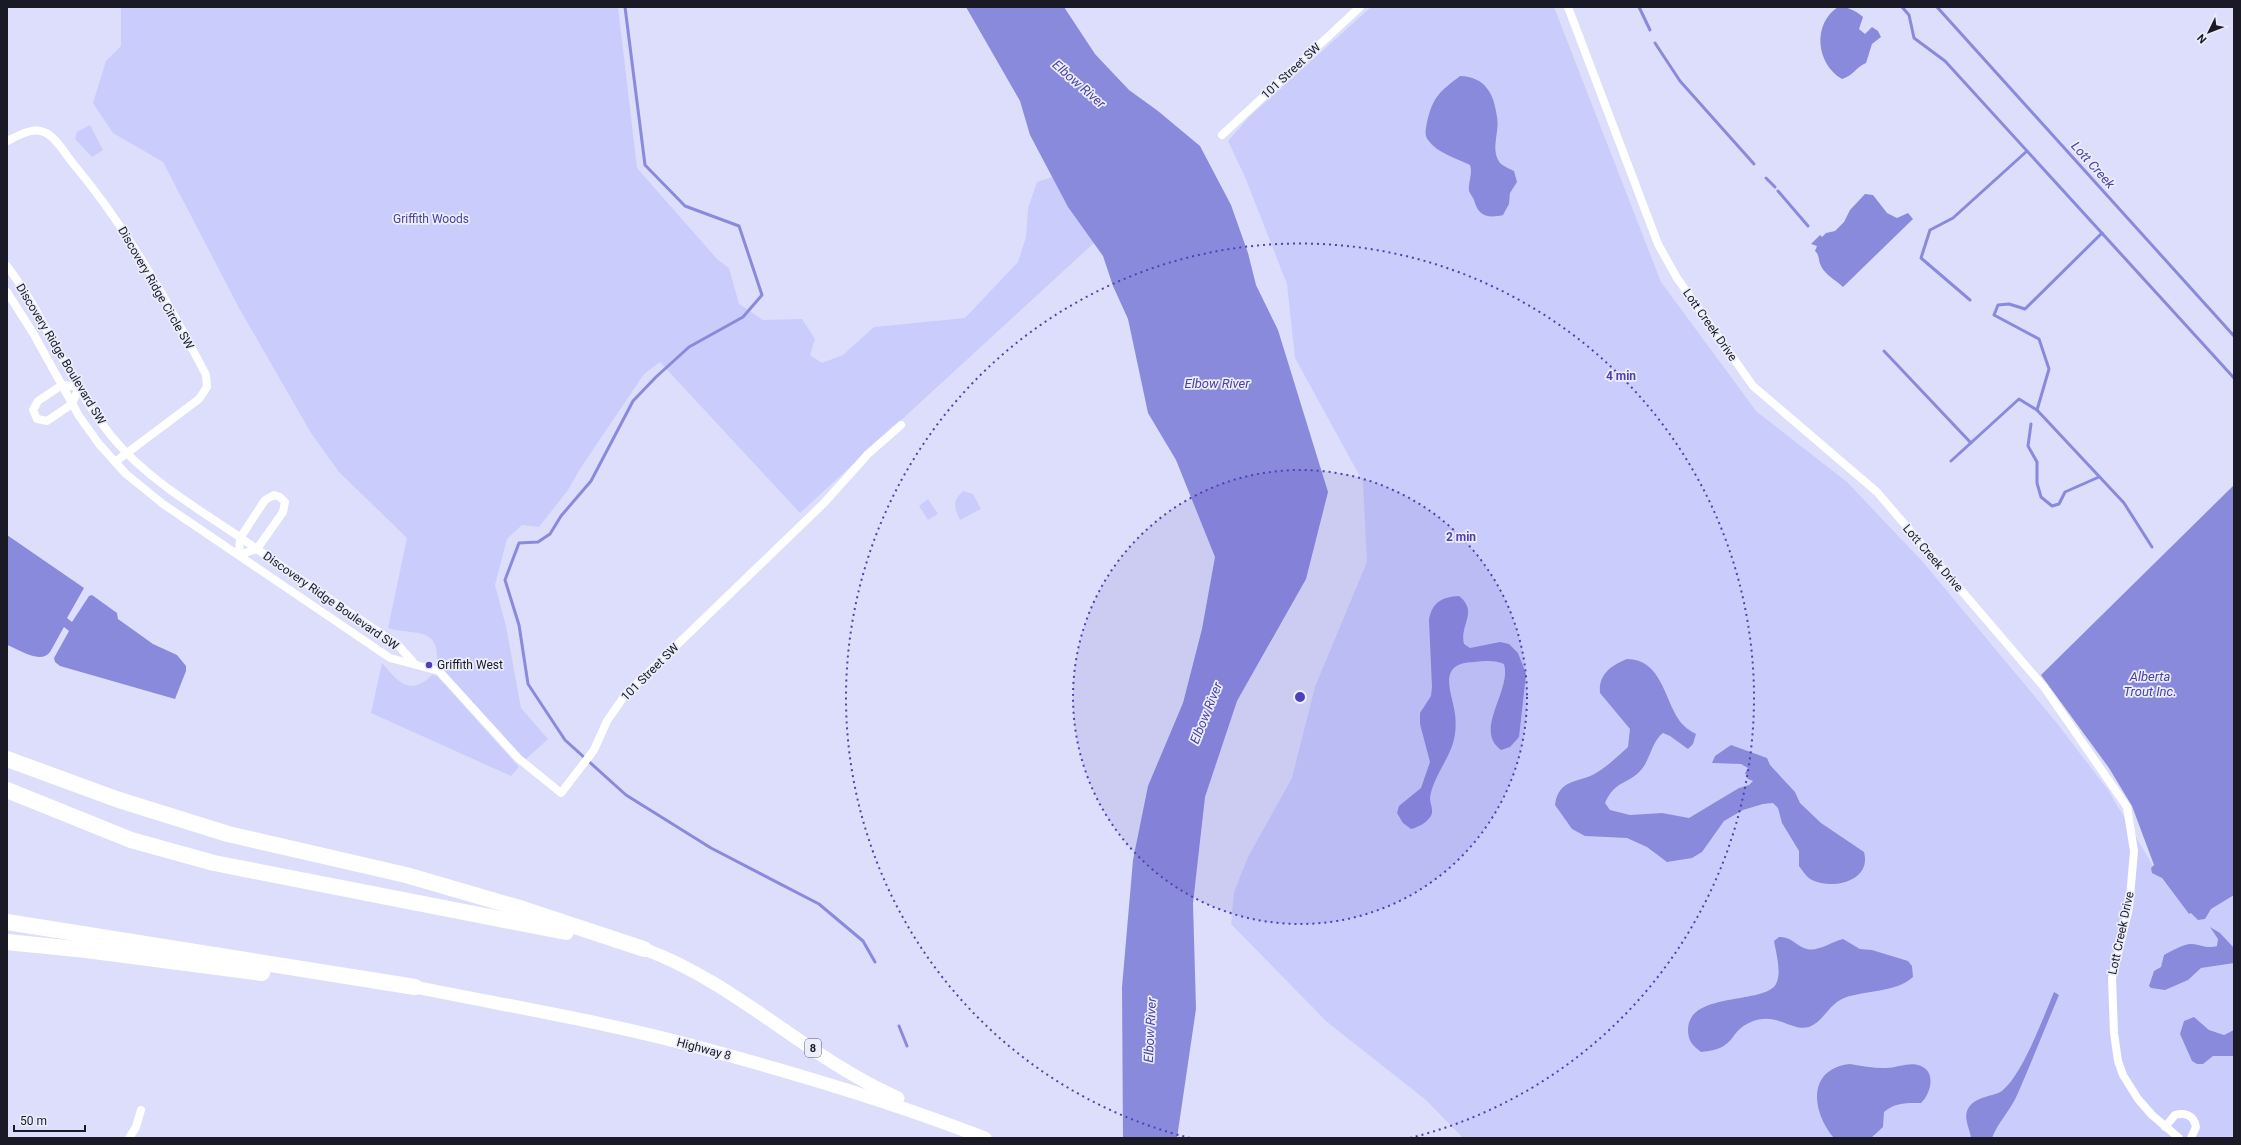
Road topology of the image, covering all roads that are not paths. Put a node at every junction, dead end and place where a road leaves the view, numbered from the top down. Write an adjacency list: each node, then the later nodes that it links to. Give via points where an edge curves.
1 (1360, 7): 3 (street, 101 Street SW)
2 (1568, 7): 25 (street, Lott Creek Drive, via 1658,244 1677,278 1753,386 1877,492 2044,687 2127,807 2134,851 2129,908 2112,978 2114,1033 2118,1061 2129,1086)
3 (1222, 135)
4 (7, 141): 12 (street, Discovery Ridge Circle SW, via 35,130 44,132 52,138 89,182 124,230 206,375 207,387 199,399)
5 (7, 266): 6 (street, Discovery Ridge Boulevard SW)
6 (10, 275): 9 (street, Discovery Ridge Boulevard SW, via 46,325)
7 (7, 292): 8 (street, Discovery Ridge Boulevard SW)
8 (62, 385): 9 (street); 10 (street, Discovery Ridge Boulevard SW); 10 (street, via 36,403 33,410 35,416 47,421)
9 (79, 387): 10 (street); 12 (street, Discovery Ridge Boulevard SW, via 104,427)
10 (72, 404): 13 (street, Discovery Ridge Boulevard SW, via 88,430)
11 (901, 425): 17 (street, 101 Street SW, via 625,695 606,721 591,755 561,793 518,758 439,670)
12 (126, 453): 13 (street, Discovery Ridge Circle SW); 14 (street, Discovery Ridge Boulevard SW, via 151,476)
13 (115, 462): 16 (street, Discovery Ridge Boulevard SW, via 148,493)
14 (240, 538): 15 (street, Discovery Ridge Boulevard SW); 15 (street, via 268,497 280,497 285,509); 16 (street)
15 (257, 550): 16 (street); 17 (street, Discovery Ridge Boulevard SW, via 397,644)
16 (238, 555): 17 (street, Discovery Ridge Boulevard SW, via 390,658)
17 (413, 662)
18 (7, 759): 22 (highway, via 119,800 228,834 406,875 523,909)
19 (7, 790): 22 (highway, via 131,840 214,863)
20 (7, 922): 23 (highway)
21 (7, 942): 23 (highway, via 382,989)
22 (644, 949): 27 (main road, Highway 8 / 8, via 670,958 712,980 832,1062 871,1085)
23 (415, 987): 27 (main road, Highway 8 / 8, via 562,1016 708,1049 891,1103)
24 (141, 1110): 26 (street, via 136,1127)
25 (2165, 1127): 28 (street, Lott Creek Drive); 29 (street, via 2175,1115 2189,1115 2196,1127)
26 (129, 1138)
27 (986, 1138)
28 (2179, 1138)
29 (2192, 1138)

